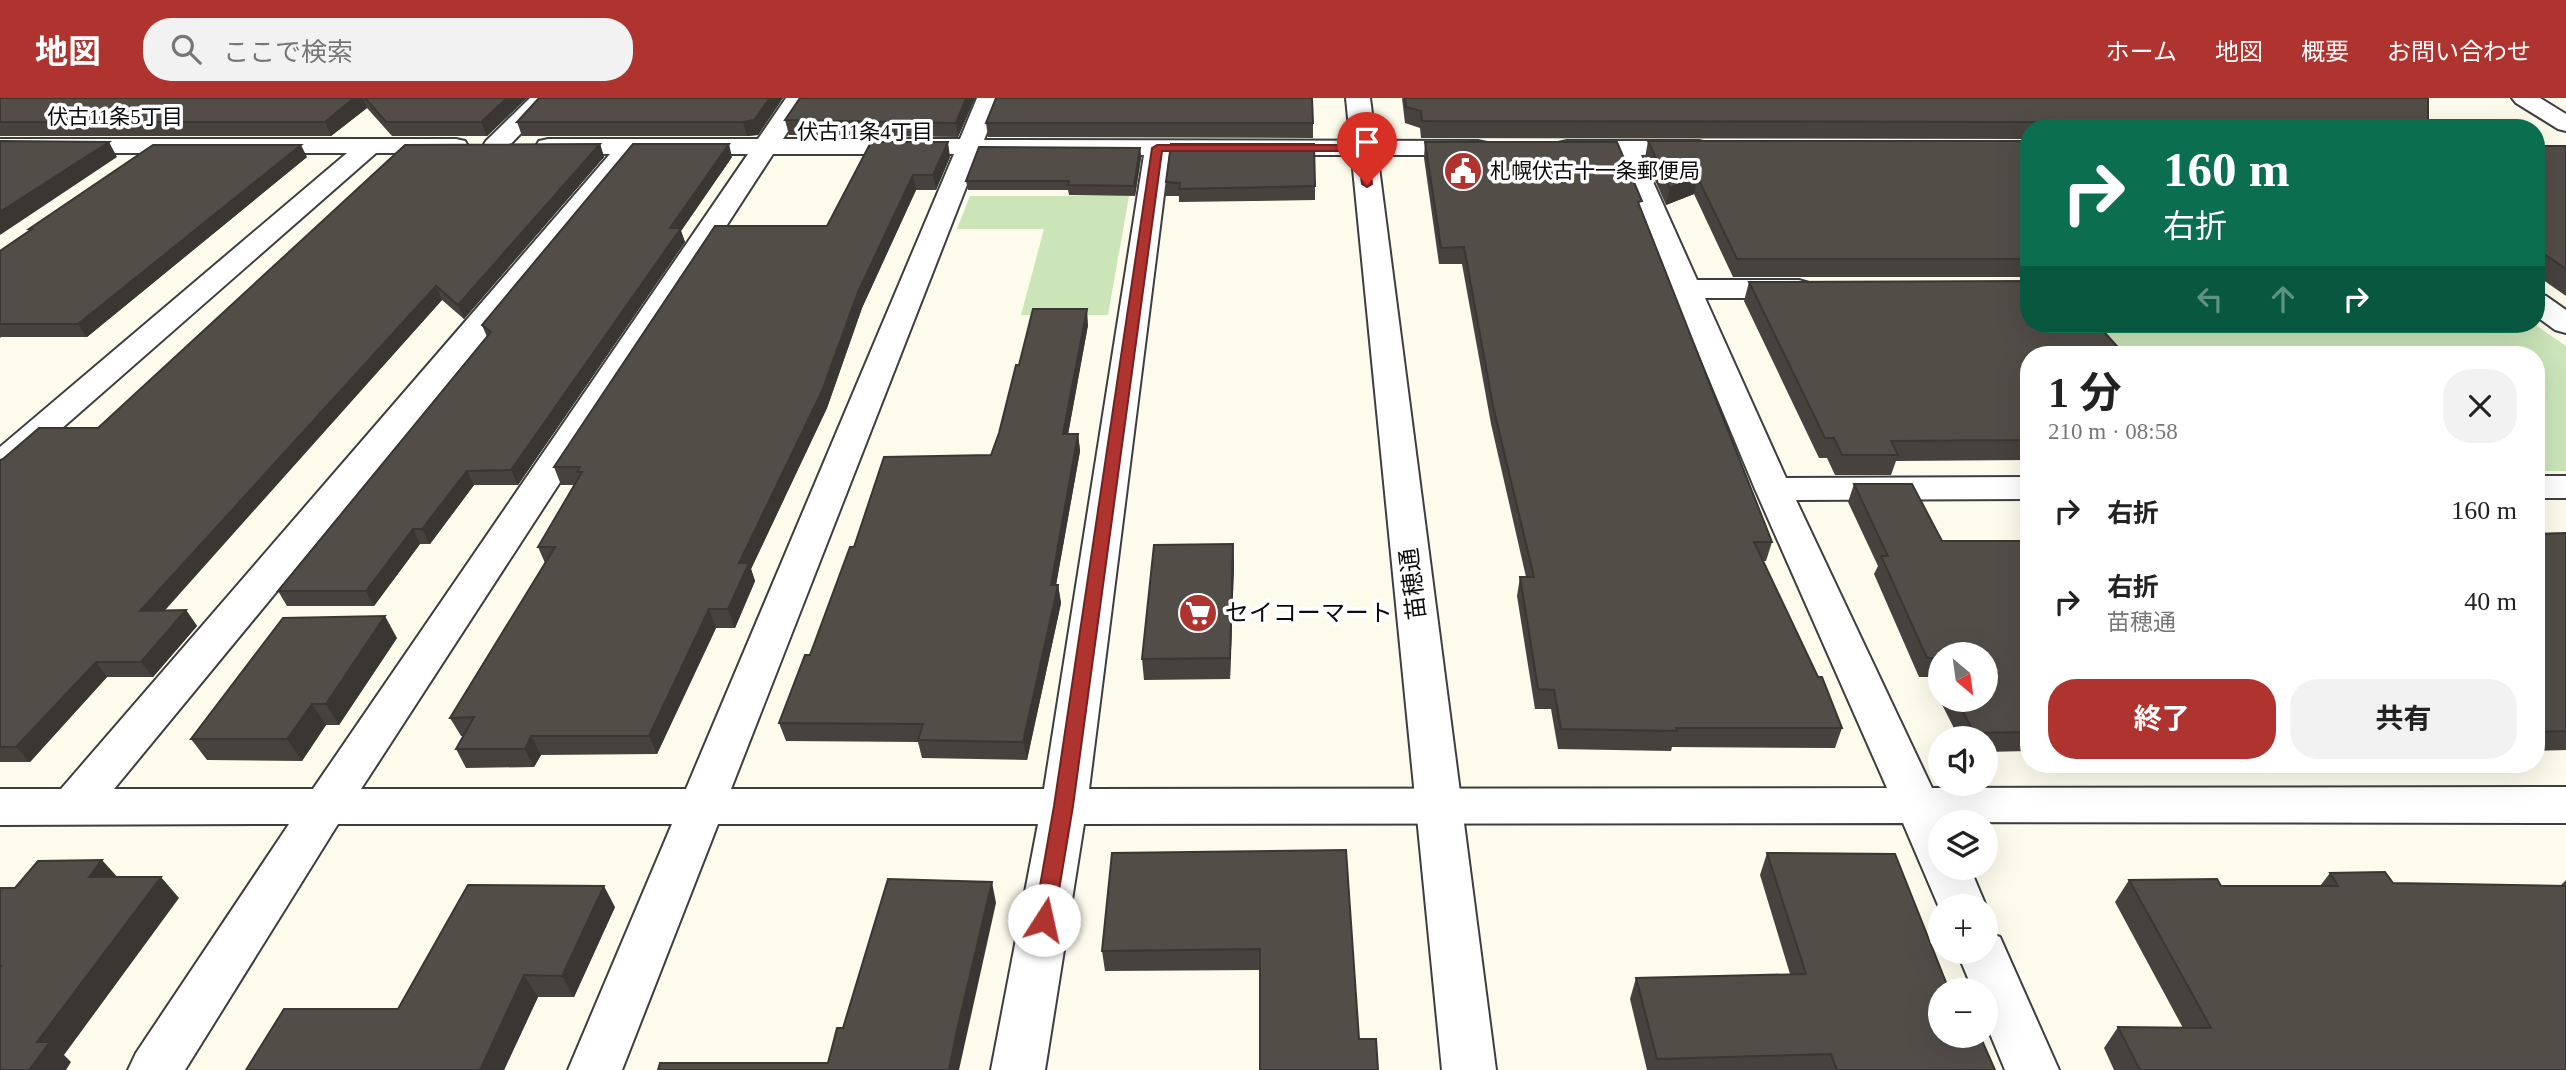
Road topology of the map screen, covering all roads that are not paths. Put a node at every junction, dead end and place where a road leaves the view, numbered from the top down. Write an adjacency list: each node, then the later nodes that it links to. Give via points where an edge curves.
1 (543, 98): 10 (street)
2 (798, 98): 12 (street)
3 (989, 98): 13 (street)
4 (1358, 98): 15 (street, 苗穂通)
5 (2524, 98): 6 (street)
6 (2566, 124)
7 (0, 146): 8 (street)
8 (152, 146): 9 (street); 20 (street)
9 (369, 146): 10 (street); 25 (street)
10 (495, 146): 11 (street)
11 (629, 147): 12 (street); 36 (street)
12 (764, 148): 13 (street); 37 (street)
13 (970, 148): 14 (street); 31 (street)
14 (1157, 148): 15 (street); 32 (street)
15 (1363, 148): 16 (street); 33 (street, 苗穂通)
16 (1501, 148)
17 (1542, 148): 18 (street)
18 (1625, 148): 19 (street); 21 (street)
19 (1722, 148)
20 (119, 169)
21 (1688, 289): 22 (street); 28 (street)
22 (1821, 289)
23 (2545, 309): 24 (street)
24 (2566, 324)
25 (0, 465)
26 (2545, 487): 27 (street)
27 (2566, 487)
28 (1773, 488): 29 (street); 34 (street)
29 (2020, 488)
30 (2566, 805): 34 (street)
31 (702, 806): 32 (street); 37 (street); 41 (street)
32 (1064, 806): 33 (street); 42 (street)
33 (1437, 806): 34 (street); 43 (street, 苗穂通)
34 (1916, 806): 38 (street)
35 (0, 807): 36 (street)
36 (72, 807): 37 (street)
37 (325, 807): 40 (street)
38 (1928, 830)
39 (1987, 964): 44 (street)
40 (155, 1070)
41 (595, 1070)
42 (1018, 1070)
43 (1469, 1070)
44 (2032, 1070)

